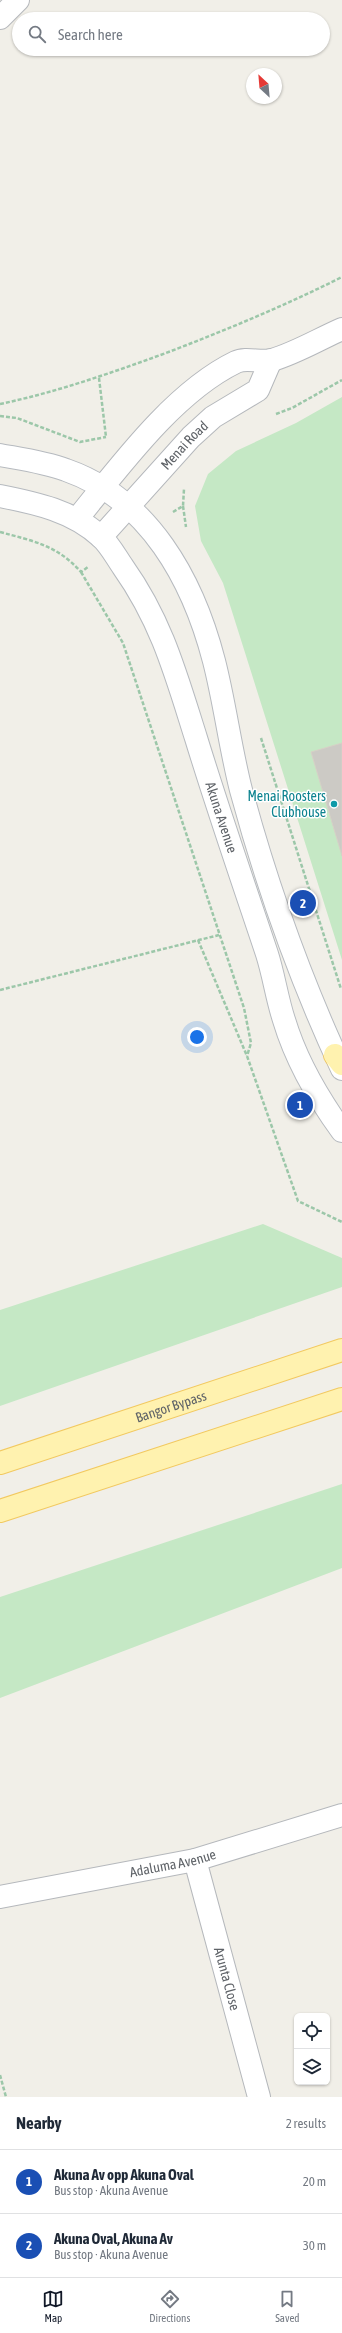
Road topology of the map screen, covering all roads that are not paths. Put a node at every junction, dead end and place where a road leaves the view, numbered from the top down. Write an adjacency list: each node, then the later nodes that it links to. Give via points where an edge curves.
1 (18, 0): 2 (main road)
2 (0, 18)
3 (342, 329): 4 (main road)
4 (271, 360): 6 (main road, via 238,360 205,381 180,401); 8 (main road, Menai Road, via 258,390 213,417 191,437)
5 (0, 455): 6 (main road, via 54,466)
6 (103, 488): 8 (main road, Akuna Avenue); 9 (main road)
7 (0, 496): 9 (main road, via 50,508)
8 (130, 506): 10 (main road, Menai Road); 11 (main road, Akuna Avenue, via 149,527 181,574 204,627 214,660 241,789 261,858 297,967)
9 (77, 519): 10 (main road, Akuna Avenue)
10 (106, 544): 12 (main road, Akuna Avenue, via 139,591 165,640 217,808 267,956 284,1021 300,1062)
11 (340, 1063)
12 (342, 1131)
13 (342, 1350): 15 (main road, Bangor Bypass)
14 (342, 1399): 16 (main road)
15 (0, 1463)
16 (0, 1511)
17 (342, 1815): 18 (main road, Adaluma Avenue)
18 (195, 1860): 19 (main road, Adaluma Avenue); 20 (main road, Arunta Close)
19 (0, 1897)
20 (259, 2097)

